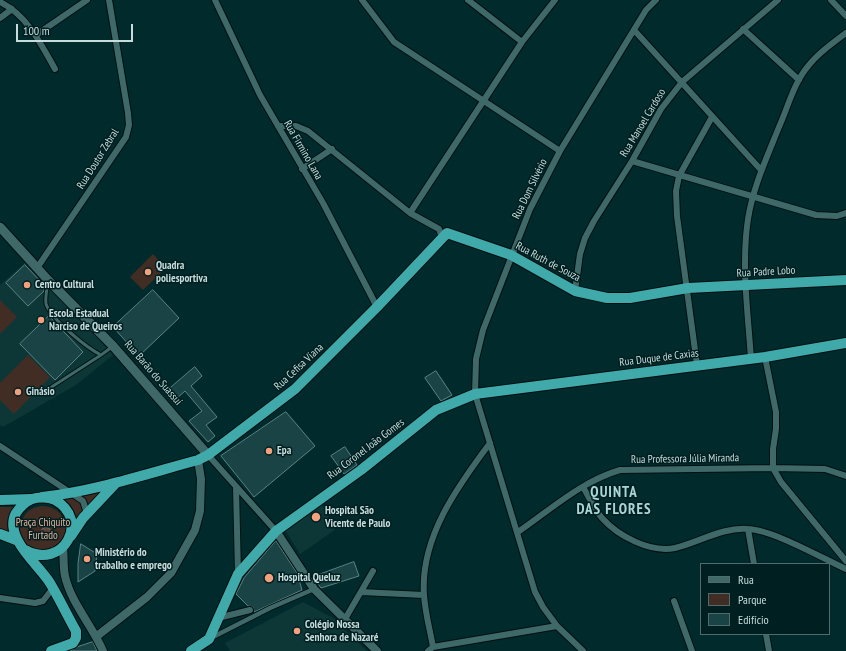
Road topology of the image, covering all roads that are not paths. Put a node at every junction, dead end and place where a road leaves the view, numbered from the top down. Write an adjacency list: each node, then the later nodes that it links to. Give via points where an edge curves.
1 (87, 0): 17 (street)
2 (110, 0): 37 (street, Rua Doutor Zebral, via 128,113 126,138)
3 (216, 0): 24 (street, Rua Firmino Lana, via 260,95)
4 (362, 0): 22 (street, via 394,42)
5 (468, 0): 18 (street)
6 (555, 0): 18 (street)
7 (656, 0): 15 (street, Rua Dom Silvério, via 646,10)
8 (778, 0): 14 (street, Rua Manoel Cardoso)
9 (831, 0): 12 (street)
10 (0, 2): 11 (street)
11 (12, 9): 13 (street); 17 (street)
12 (846, 16)
13 (0, 18)
14 (743, 29): 20 (street); 21 (street, Rua Manoel Cardoso)
15 (634, 30): 21 (street); 26 (street, Rua Dom Silvério)
16 (846, 33): 20 (street, via 818,55)
17 (36, 35): 19 (street)
18 (522, 42): 22 (street)
19 (55, 69)
20 (798, 80): 29 (street)
21 (682, 82): 23 (street); 27 (street, Rua Manoel Cardoso, via 661,108)
22 (483, 101): 26 (street); 32 (street)
23 (712, 117): 29 (street); 30 (street)
24 (278, 126): 25 (street, Rua Ruth de Souza, via 296,126); 28 (street, Rua Firmino Lana)
25 (332, 149): 28 (street); 32 (street, Rua Ruth de Souza)
26 (560, 151): 36 (street, Rua Dom Silvério, via 530,209)
27 (632, 161): 30 (street); 42 (street, Rua Manoel Cardoso, via 585,238)
28 (302, 169): 43 (street, Rua Firmino Lana)
29 (761, 170): 31 (street)
30 (679, 176): 31 (street); 41 (street, via 676,192 677,216)
31 (753, 197): 33 (street, via 816,215 837,216); 40 (street, via 748,220)
32 (410, 213): 35 (street, Rua Ruth de Souza)
33 (846, 213)
34 (0, 227): 37 (main road, Rua Barão do Suassuí)
35 (445, 235): 36 (highway, Rua Ruth de Souza); 43 (highway, Rua Cefisa Viana)
36 (511, 255): 42 (highway, Rua Ruth de Souza); 51 (street, Rua Dom Silvério, via 481,338 476,359)
37 (37, 268): 38 (main road, Rua Barão do Suassuí)
38 (48, 280): 45 (main road, Rua Barão do Suassuí); 46 (lane, via 46,301 49,311 85,346)
39 (846, 280): 40 (highway, Rua Padre Lobo)
40 (747, 284): 41 (highway, Rua Padre Lobo); 48 (street)
41 (688, 288): 42 (highway, Rua Ruth de Souza, via 630,298 607,298); 49 (street)
42 (575, 291)
43 (377, 307): 54 (highway, Rua Cefisa Viana, via 295,389)
44 (846, 343): 47 (highway, Rua Duque de Caxias)
45 (113, 346): 46 (lane); 54 (main road, Rua Barão do Suassuí)
46 (101, 355): 50 (lane)
47 (765, 357): 48 (highway, Rua Duque de Caxias); 55 (street, via 776,412)
48 (751, 359): 49 (highway, Rua Duque de Caxias)
49 (697, 365): 51 (highway, Rua Duque de Caxias)
50 (50, 388)
51 (475, 394): 52 (street, Rua Dom Silvério); 65 (highway, Rua Coronel João Gomes, via 436,410 361,470)
52 (490, 443): 66 (street, Rua Dom Silvério); 79 (street, via 461,483 444,513 426,565)
53 (0, 446): 60 (street)
54 (203, 455): 57 (highway, Rua Cefisa Viana); 58 (street, Rua Barão do Suassuí); 87 (street, via 200,511 195,530 174,566 147,597)
55 (774, 468): 56 (street, Rua Professora Júlia Miranda, via 826,469); 59 (street, Rua Professora Júlia Miranda, via 620,470 604,475); 71 (street, via 781,482)
56 (846, 476)
57 (115, 483): 60 (highway, Rua Cefisa Viana); 63 (highway)
58 (236, 487): 65 (street, Rua Barão do Suassuí); 75 (street)
59 (583, 487): 64 (street, via 610,527 649,547 674,548 726,531); 66 (street, Rua Professora Júlia Miranda)
60 (72, 494): 61 (highway, Rua Cefisa Viana); 63 (street, via 83,501)
61 (37, 498): 62 (highway, Rua Cefisa Viana); 68 (highway, via 22,506 15,516 13,532); 69 (highway, via 54,499 64,506 70,516 72,528)
62 (0, 500)
63 (87, 513): 69 (highway)
64 (748, 529): 72 (street); 73 (street, via 765,532)
65 (276, 531): 75 (highway, Rua Coronel João Gomes); 77 (street)
66 (518, 532): 85 (street, Rua Dom Silvério, via 535,592)
67 (0, 534): 68 (highway)
68 (16, 540): 70 (highway)
69 (66, 543): 70 (highway, via 49,555 40,556); 87 (street, via 65,576 70,591)
70 (25, 550): 76 (highway)
71 (846, 561)
72 (754, 563)
73 (846, 569)
74 (373, 571): 78 (street)
75 (238, 574): 83 (highway, Rua Coronel João Gomes)
76 (53, 588): 80 (street, via 43,600 35,603); 90 (highway, via 76,631 76,638 73,642)
77 (314, 589): 84 (street); 88 (street)
78 (361, 592): 79 (street); 84 (street)
79 (424, 595): 89 (street)
80 (0, 598)
81 (674, 601): 95 (street)
82 (250, 610): 83 (street)
83 (218, 618): 88 (highway, Rua Coronel João Gomes)
84 (345, 618): 93 (street)
85 (557, 626): 89 (street); 94 (street, Rua Dom Silvério)
86 (766, 635): 96 (street)
87 (97, 636): 91 (street)
88 (209, 639): 92 (highway)
89 (430, 649)
90 (51, 651)
91 (103, 651)
92 (191, 651)
93 (377, 651)
94 (583, 651)
95 (692, 651)
96 (770, 651)

